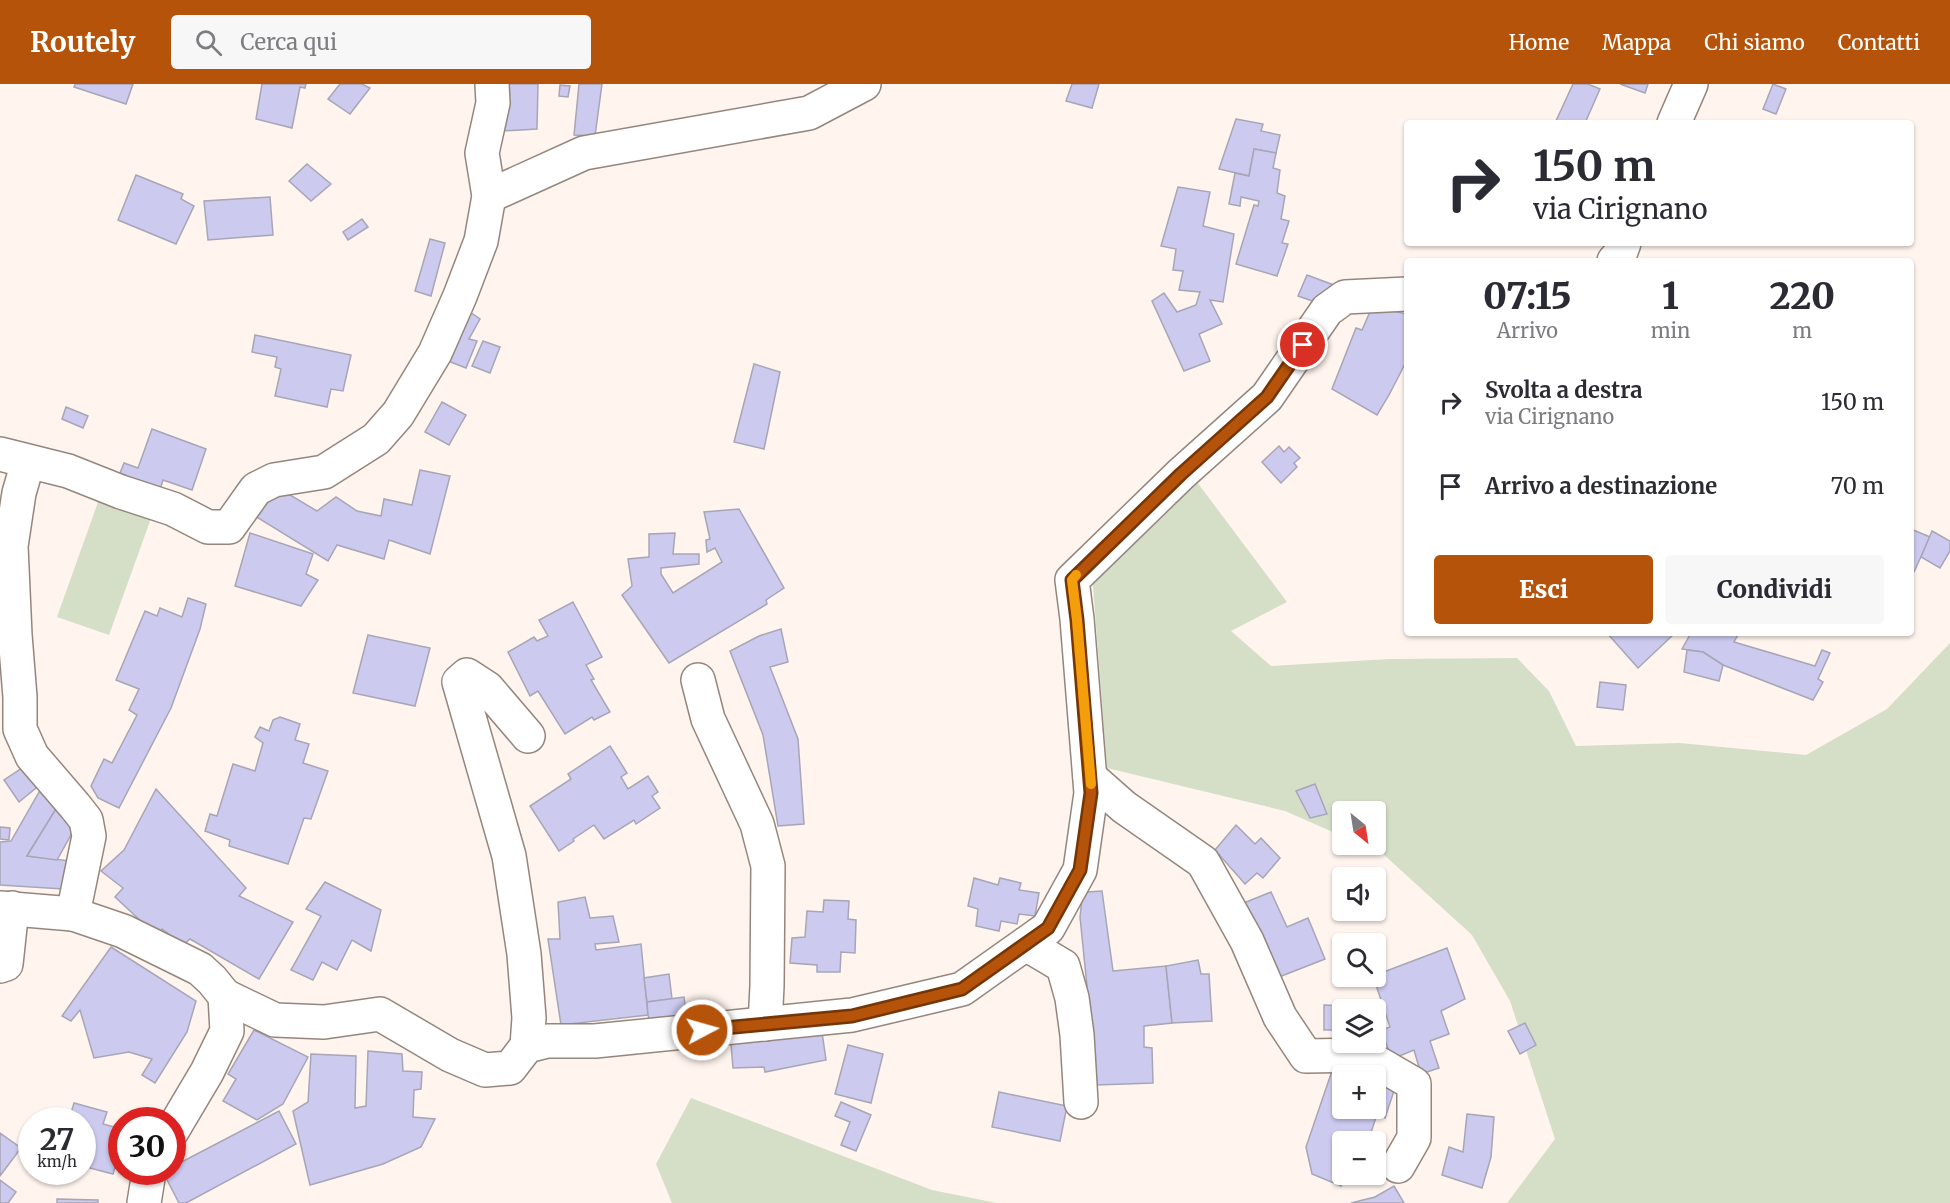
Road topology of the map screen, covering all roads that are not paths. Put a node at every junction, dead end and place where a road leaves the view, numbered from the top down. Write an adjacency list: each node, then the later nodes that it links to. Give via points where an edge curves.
1 (492, 84): 5 (street, via 493,103 482,153)
2 (864, 84): 5 (street, via 808,113 585,153)
3 (1691, 84): 4 (street)
4 (1675, 120)
5 (489, 196): 7 (street, via 481,241 460,296 435,353 398,414 376,439 324,472 274,480 256,489 229,527 208,527 173,509 68,471)
6 (1404, 294): 10 (street, via 1345,297 1327,310 1267,397 1072,580)
7 (14, 458): 12 (street, via 20,493 11,546 20,729 32,756 86,820 89,836)
8 (698, 680): 16 (street, via 708,719 757,824 768,866)
9 (528, 736): 17 (street, via 487,688 467,675 459,682 509,856 524,954)
10 (1090, 777): 13 (street, via 1080,870 1048,928); 20 (street, via 1124,807 1203,862 1247,941 1280,1017 1306,1056 1364,1055 1414,1084 1414,1138)
11 (6, 908): 12 (street); 14 (street, via 6,964)
12 (73, 914): 15 (street, via 123,931 200,969)
13 (1026, 944): 16 (street, via 962,989 852,1016); 18 (street, via 1063,966 1073,1007)
14 (0, 966)
15 (225, 996): 17 (street, via 275,1020 324,1022 380,1014 450,1055 485,1070 510,1068); 19 (street, via 227,1030)
16 (765, 1024): 17 (street, via 596,1041 547,1041)
17 (528, 1046)
18 (1081, 1102)
19 (186, 1107)
20 (1398, 1166)
21 (147, 1185): 22 (street)
22 (144, 1203)

